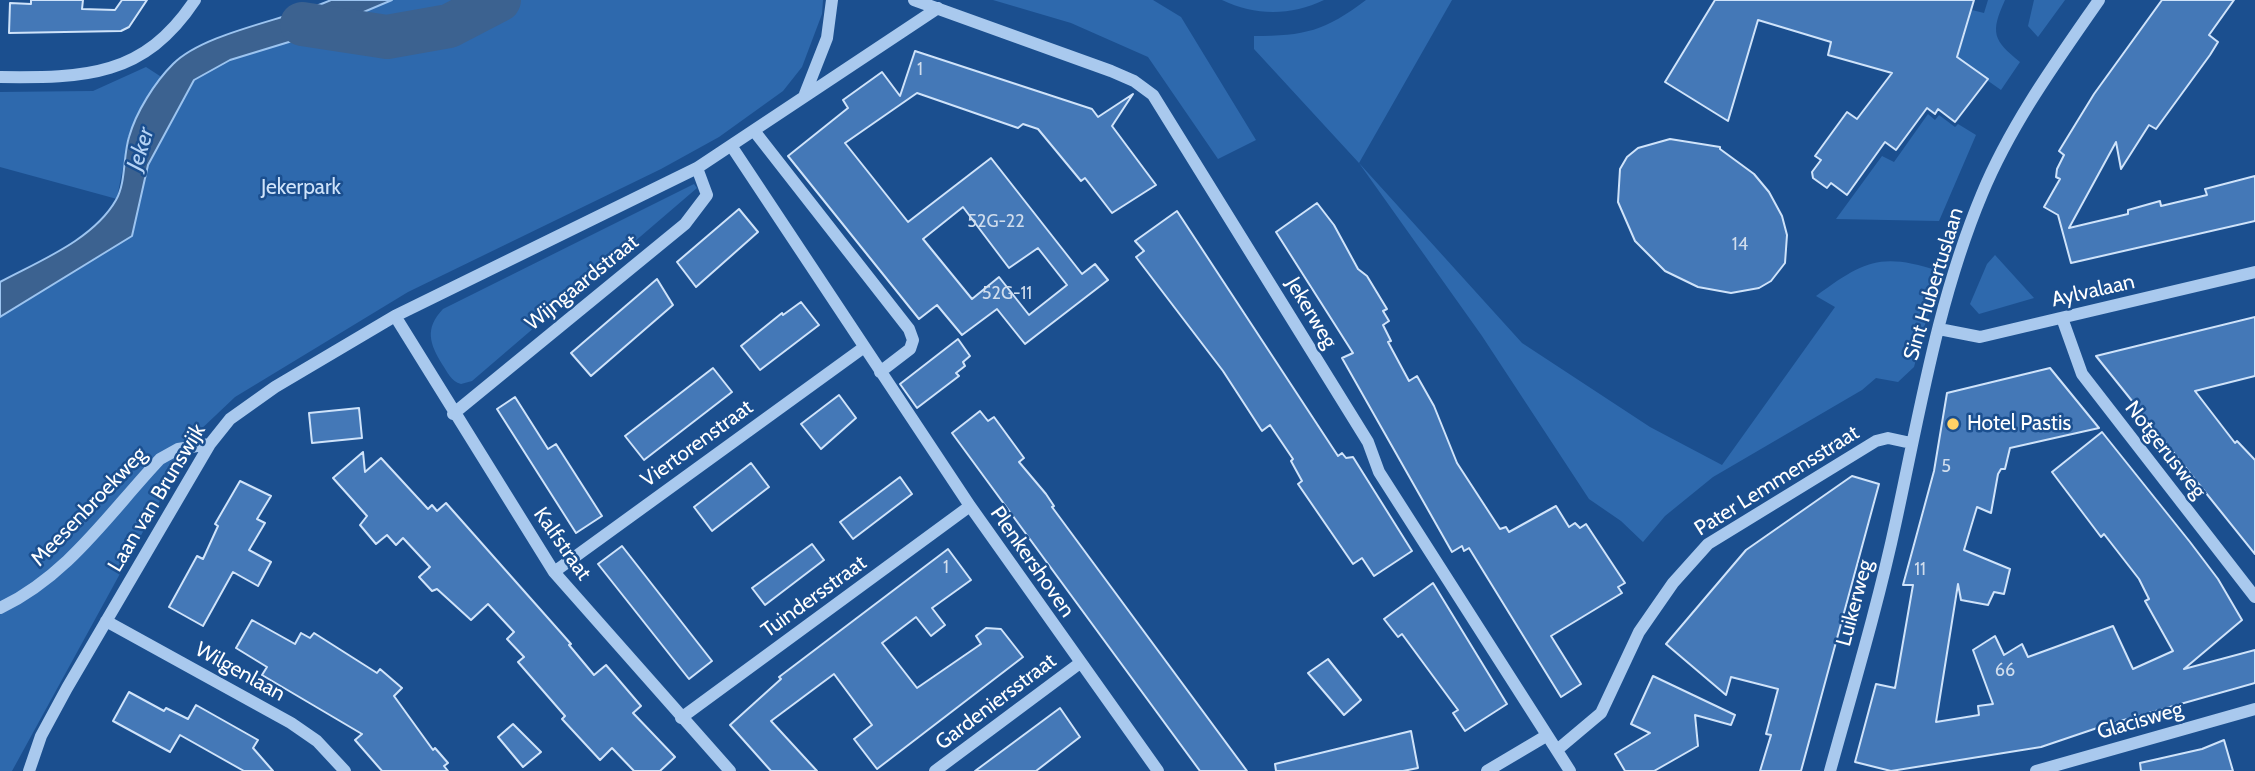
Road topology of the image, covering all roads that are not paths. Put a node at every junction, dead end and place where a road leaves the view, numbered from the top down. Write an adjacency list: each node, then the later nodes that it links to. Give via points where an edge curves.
1 (195, 0): 6 (street, via 169,35 128,62 84,76)
2 (832, 0): 7 (street, Wijngaardstraat, via 827,38)
3 (914, 0): 5 (street, Jekerweg)
4 (2099, 0): 14 (street, Sint Hubertuslaan, via 2000,155 1958,257)
5 (938, 8): 7 (street, Wijngaardstraat); 28 (street, Jekerweg, via 1111,71 1153,95 1368,442 1379,472)
6 (0, 77)
7 (804, 94): 8 (street, Wijngaardstraat)
8 (755, 132): 9 (street, Wijngaardstraat); 16 (street, via 909,329 910,349)
9 (732, 147): 10 (street, Wijngaardstraat); 15 (street, Plenkershoven)
10 (696, 168): 12 (street, Wijngaardstraat); 17 (street, Wijngaardstraat, via 707,195 685,224)
11 (2255, 272): 13 (street, Aylvalaan)
12 (395, 316): 17 (street, Kalfstraat); 18 (street, Laan van Brunswijk, via 239,411)
13 (2062, 318): 14 (street, Aylvalaan, via 1980,337); 22 (street, Notgerusweg, via 2082,373)
14 (1939, 329): 19 (street, Sint Hubertuslaan)
15 (863, 348): 16 (street, Plenkershoven); 21 (street, Viertorenstraat)
16 (880, 372): 20 (street, Plenkershoven)
17 (453, 414): 21 (street, Kalfstraat)
18 (210, 443): 23 (street, Meesenbroekweg, via 178,449 160,459 71,560 41,585); 24 (street, Laan van Brunswijk)
19 (1911, 443): 29 (street, Pater Lemmensstraat, via 1888,438 1876,441 1708,544 1639,632 1595,720); 37 (street, Luikerweg, via 1896,521)
20 (970, 506): 25 (street, Plenkershoven); 27 (street, Tuindersstraat)
21 (554, 572): 27 (street, Kalfstraat)
22 (2255, 597)
23 (0, 608)
24 (106, 621): 30 (street, Laan van Brunswijk, via 41,736); 31 (street, Wilgenlaan, via 282,717 317,741)
25 (1080, 663): 33 (street, Gardeniersstraat); 34 (street, Plenkershoven)
26 (2255, 709): 38 (street, Glacisweg)
27 (681, 718): 32 (street, Kalfstraat)
28 (1546, 736): 29 (street, Jekerweg); 35 (street)
29 (1557, 750): 36 (street, Jekerweg)
30 (29, 771)
31 (345, 771)
32 (730, 771)
33 (934, 771)
34 (1158, 771)
35 (1487, 771)
36 (1570, 771)
37 (1830, 771)
38 (2036, 771)

